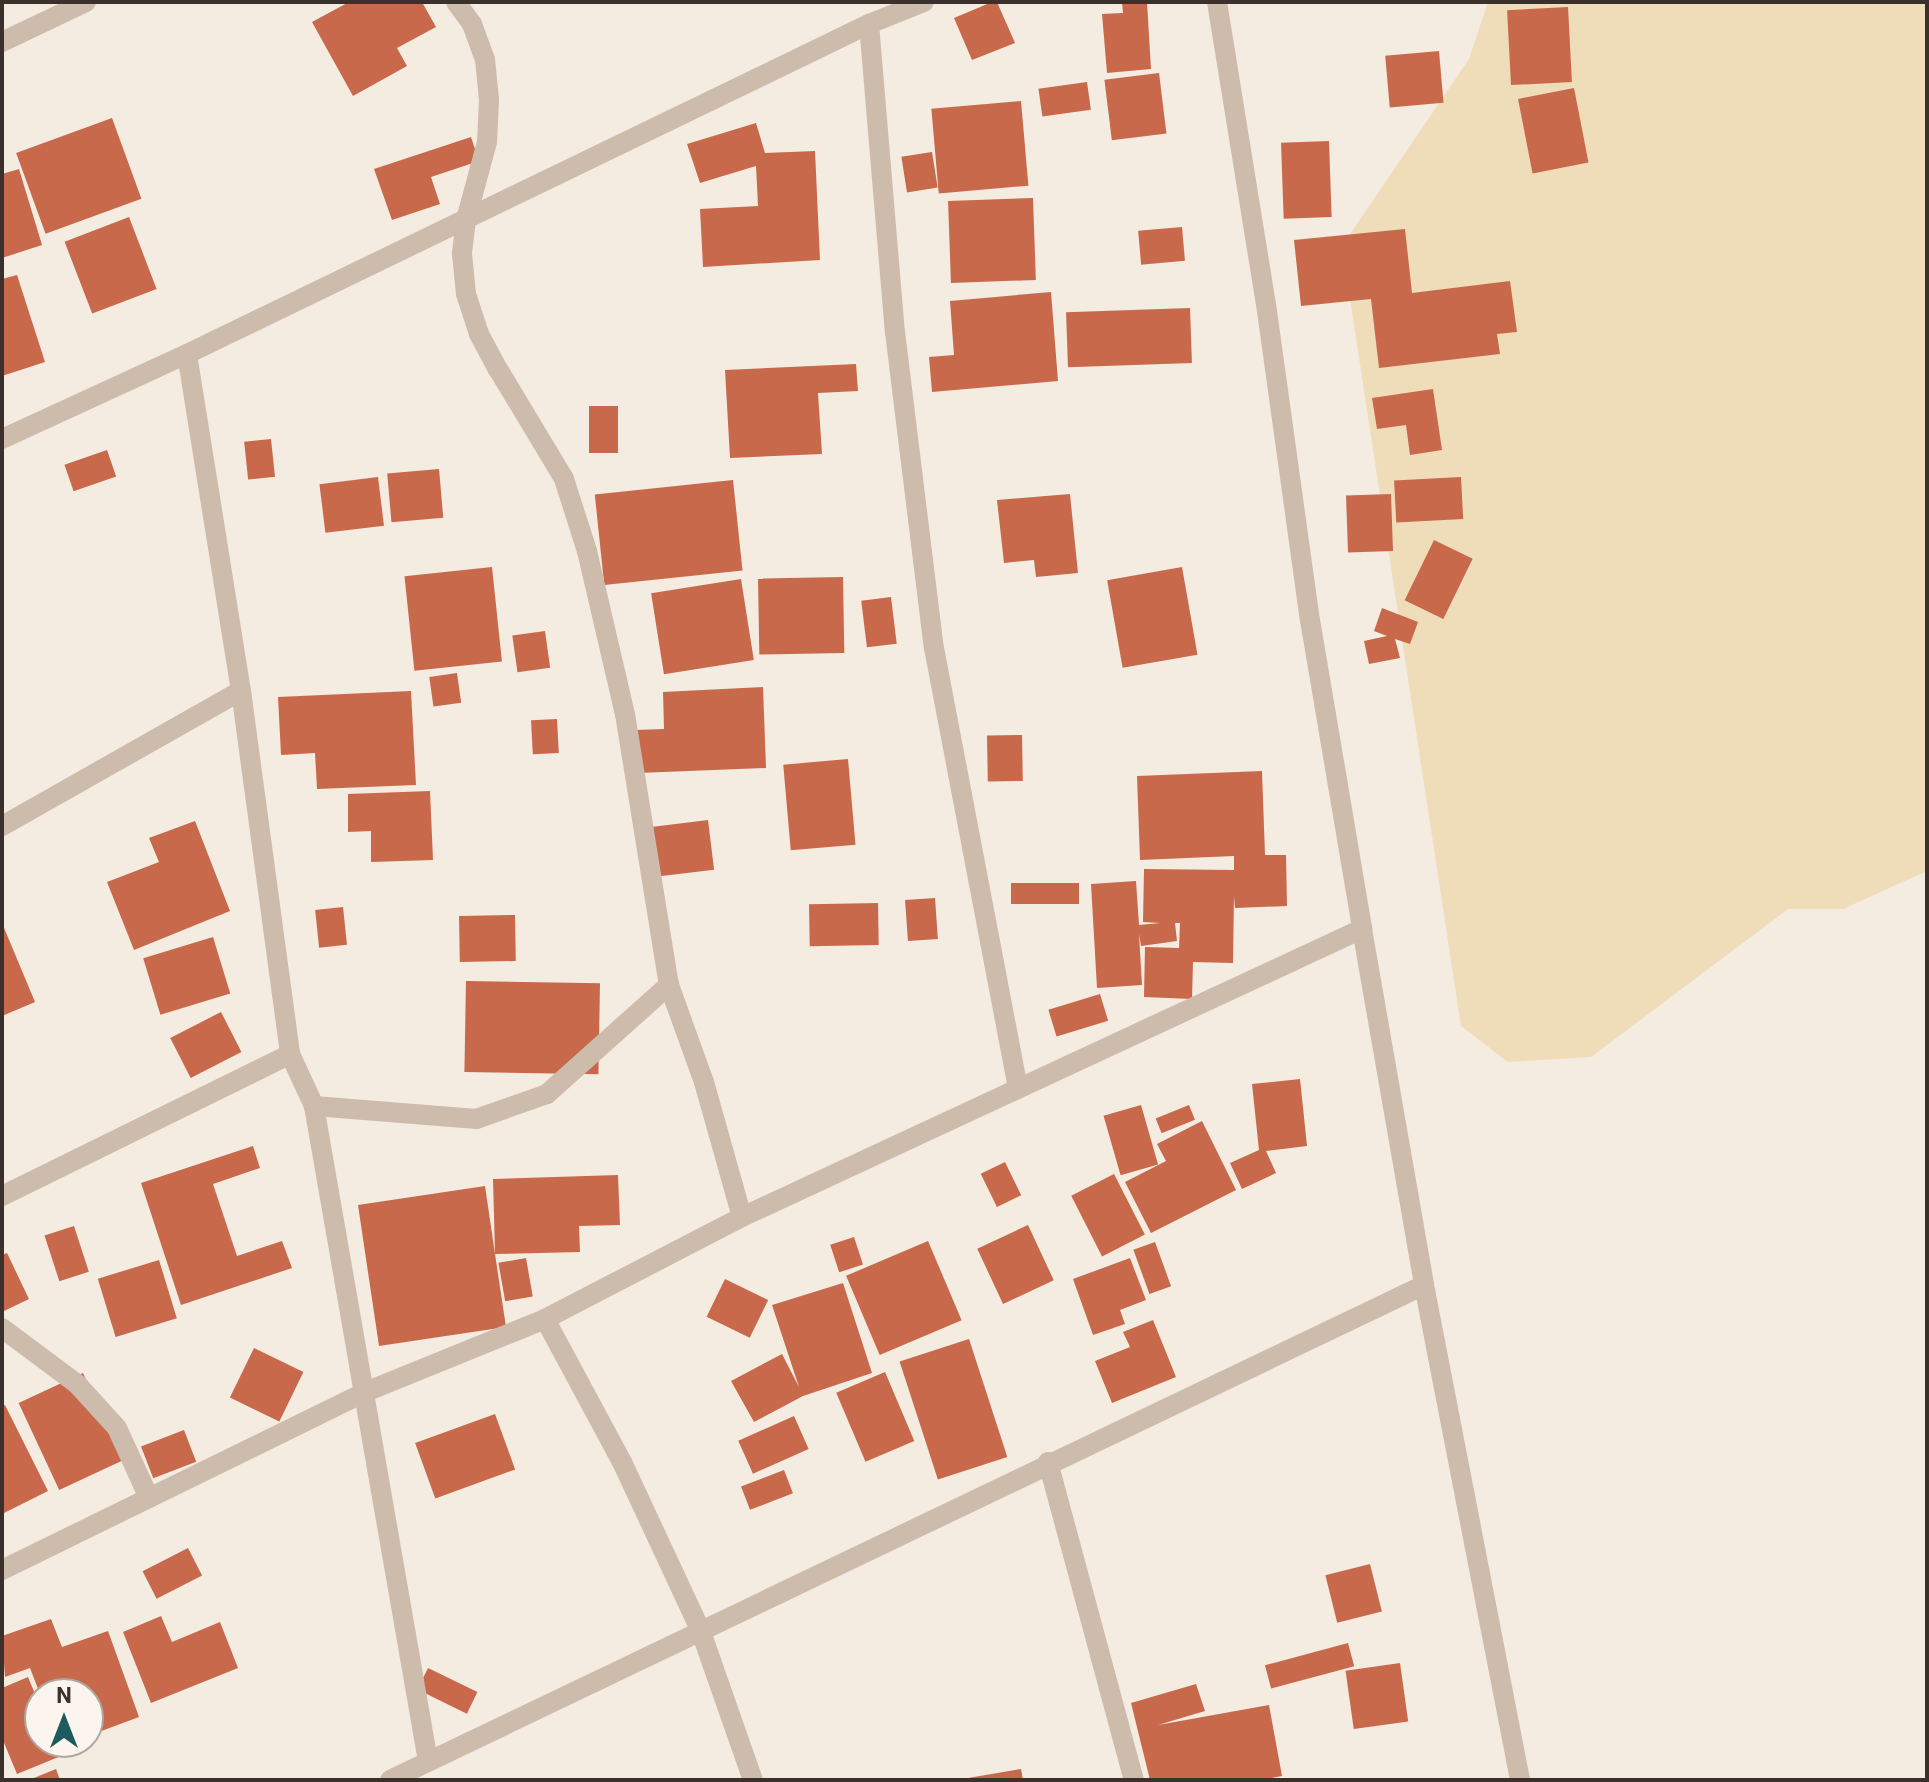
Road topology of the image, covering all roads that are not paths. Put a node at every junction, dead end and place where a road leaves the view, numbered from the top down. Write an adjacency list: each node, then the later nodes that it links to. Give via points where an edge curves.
1 (86, 2): 6 (street)
2 (456, 2): 7 (street, via 472,24 485,59 489,100 487,142)
3 (924, 2): 5 (street)
4 (1217, 2): 12 (street)
5 (869, 24): 7 (street); 15 (street, via 895,332 934,648)
6 (2, 42)
7 (466, 220): 8 (street); 13 (street, via 466,294 479,334 564,479 587,551 625,714)
8 (187, 354): 9 (street); 10 (street)
9 (2, 439)
10 (241, 691): 11 (street); 14 (street)
11 (2, 826)
12 (1362, 929): 15 (street); 19 (street)
13 (669, 985): 16 (street, via 547,1094 476,1119); 18 (street, via 704,1082)
14 (290, 1054): 16 (street); 17 (street)
15 (1018, 1088): 18 (street)
16 (314, 1106): 22 (street)
17 (2, 1196)
18 (742, 1217): 20 (street)
19 (1424, 1285): 23 (street); 31 (street)
20 (545, 1319): 22 (street); 26 (street, via 622,1462)
21 (2, 1328): 24 (street, via 77,1384 117,1428)
22 (363, 1393): 24 (street); 27 (street)
23 (1048, 1462): 26 (street); 30 (street)
24 (149, 1498): 25 (street)
25 (2, 1570)
26 (700, 1629): 27 (street); 29 (street)
27 (428, 1761): 28 (street)
28 (390, 1780)
29 (753, 1780)
30 (1134, 1780)
31 (1520, 1780)

